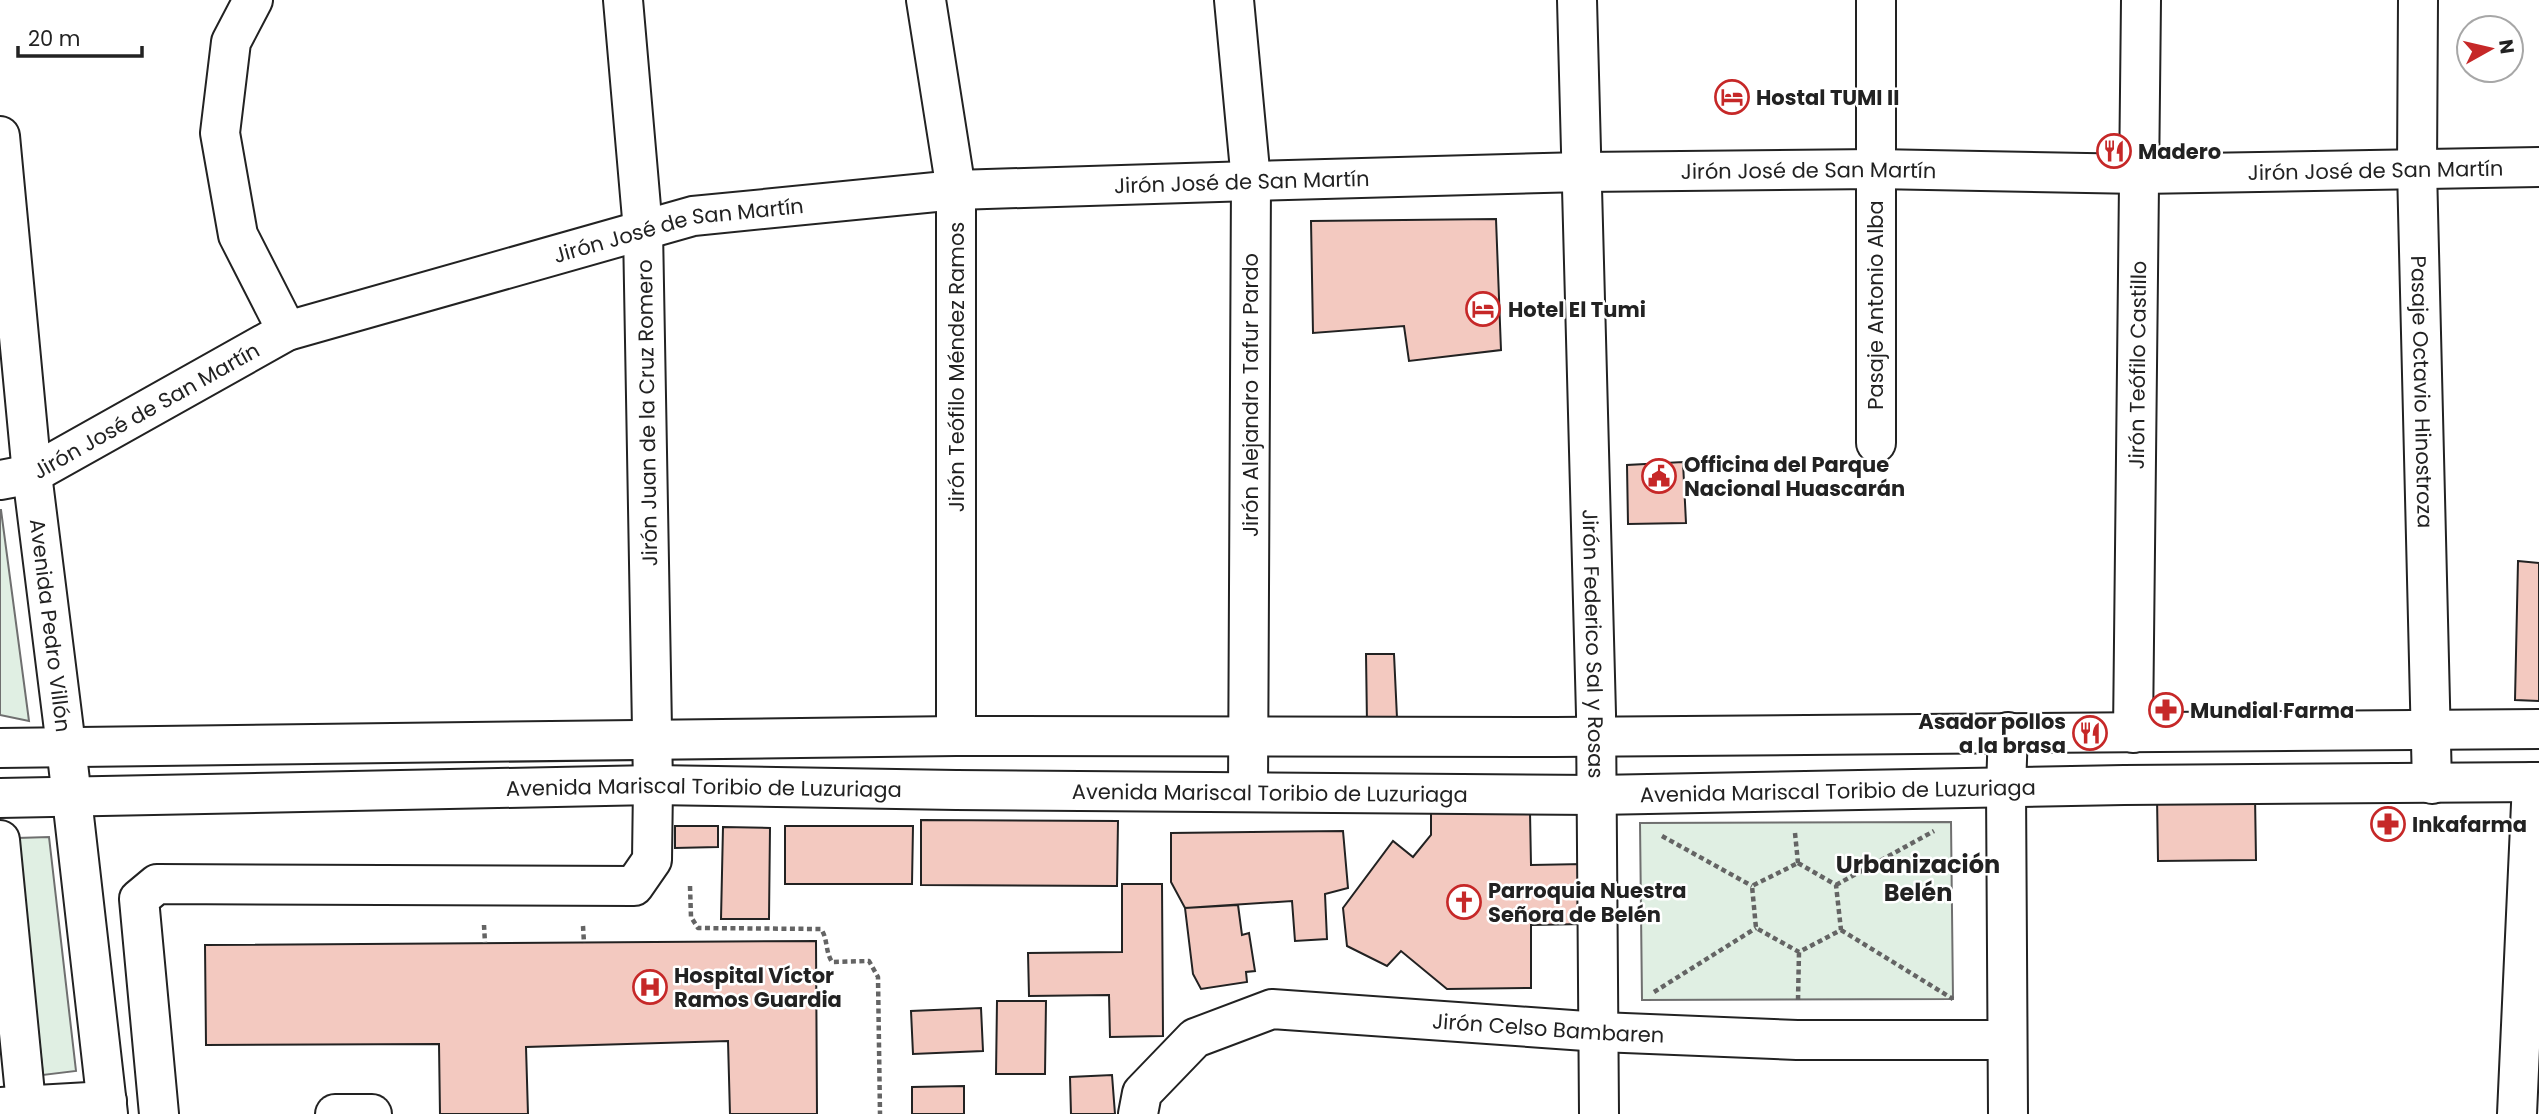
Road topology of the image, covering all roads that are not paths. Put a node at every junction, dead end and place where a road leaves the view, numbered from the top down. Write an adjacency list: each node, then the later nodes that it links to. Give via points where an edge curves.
1 (253, 0): 18 (street, via 231,42 220,133 239,236)
2 (623, 0): 17 (street, Jirón Juan de la Cruz Romero)
3 (926, 0): 16 (street, Jirón Teófilo Méndez Ramos)
4 (1234, 0): 15 (street, Jirón Alejandro Tafur Pardo)
5 (1577, 0): 13 (street, Jirón Federico Sal y Rosas)
6 (1876, 0): 11 (street, Pasaje Antonio Alba)
7 (2141, 0): 14 (street, Jirón Teófilo Castillo)
8 (2418, 0): 12 (street, Pasaje Octavio Hinostroza)
9 (0, 136): 20 (street, Avenida Pedro Villón)
10 (2539, 167): 12 (street, Jirón José de San Martín)
11 (1875, 169): 13 (street, Jirón José de San Martín); 14 (street, Jirón José de San Martín); 19 (street, Pasaje Antonio Alba)
12 (2417, 169): 14 (street, Jirón José de San Martín); 21 (street, Pasaje Octavio Hinostroza)
13 (1583, 172): 15 (street, Jirón José de San Martín); 26 (street, Jirón Federico Sal y Rosas)
14 (2140, 174): 24 (street, Jirón Teófilo Castillo)
15 (1251, 181): 16 (street, Jirón José de San Martín); 27 (street, Jirón Alejandro Tafur Pardo)
16 (956, 191): 17 (street, Jirón José de San Martín, via 693,216); 25 (street, Jirón Teófilo Méndez Ramos)
17 (643, 230): 18 (street, Jirón José de San Martín); 28 (street, Jirón Juan de la Cruz Romero)
18 (287, 331): 20 (street, Jirón José de San Martín)
19 (1876, 443)
20 (16, 477): 29 (street, Avenida Pedro Villón)
21 (2431, 729): 22 (street); 24 (street); 32 (street, Pasaje Octavio Hinostroza)
22 (2539, 729)
23 (2008, 732): 24 (street); 26 (street); 34 (street)
24 (2133, 733)
25 (956, 736): 27 (street); 28 (street)
26 (1596, 736): 27 (street); 36 (street, Jirón Federico Sal y Rosas)
27 (1248, 737): 35 (street, Jirón Alejandro Tafur Pardo)
28 (652, 739): 29 (street); 33 (street, Jirón Juan de la Cruz Romero)
29 (66, 746): 30 (street); 37 (street, Avenida Pedro Villón)
30 (0, 748)
31 (2536, 782): 32 (street, Avenida Mariscal Toribio de Luzuriaga); 50 (street)
32 (2432, 784): 34 (street, Avenida Mariscal Toribio de Luzuriaga)
33 (653, 785): 35 (street, Avenida Mariscal Toribio de Luzuriaga); 37 (street, Avenida Mariscal Toribio de Luzuriaga); 44 (street, Jirón Juan de la Cruz Romero, via 652,860 634,886 157,884 139,899)
34 (2006, 787): 36 (street, Avenida Mariscal Toribio de Luzuriaga); 41 (street)
35 (1248, 792): 36 (street, Avenida Mariscal Toribio de Luzuriaga)
36 (1596, 795): 40 (street, Jirón Federico Sal y Rosas)
37 (72, 797): 38 (street, Avenida Mariscal Toribio de Luzuriaga); 42 (street, Avenida Pedro Villón)
38 (0, 798)
39 (0, 840): 43 (street)
40 (1600, 1032): 41 (street, Jirón Celso Bambaren, via 1797,1040); 47 (street, Jirón Celso Bambaren, via 1272,1009 1195,1038 1142,1093); 48 (street, Jirón Federico Sal y Rosas)
41 (2006, 1040): 49 (street)
42 (107, 1107): 43 (street)
43 (18, 1109)
44 (159, 1114)
45 (335, 1114): 46 (street)
46 (372, 1114)
47 (1139, 1114)
48 (1599, 1114)
49 (2008, 1114)
50 (2517, 1114)

